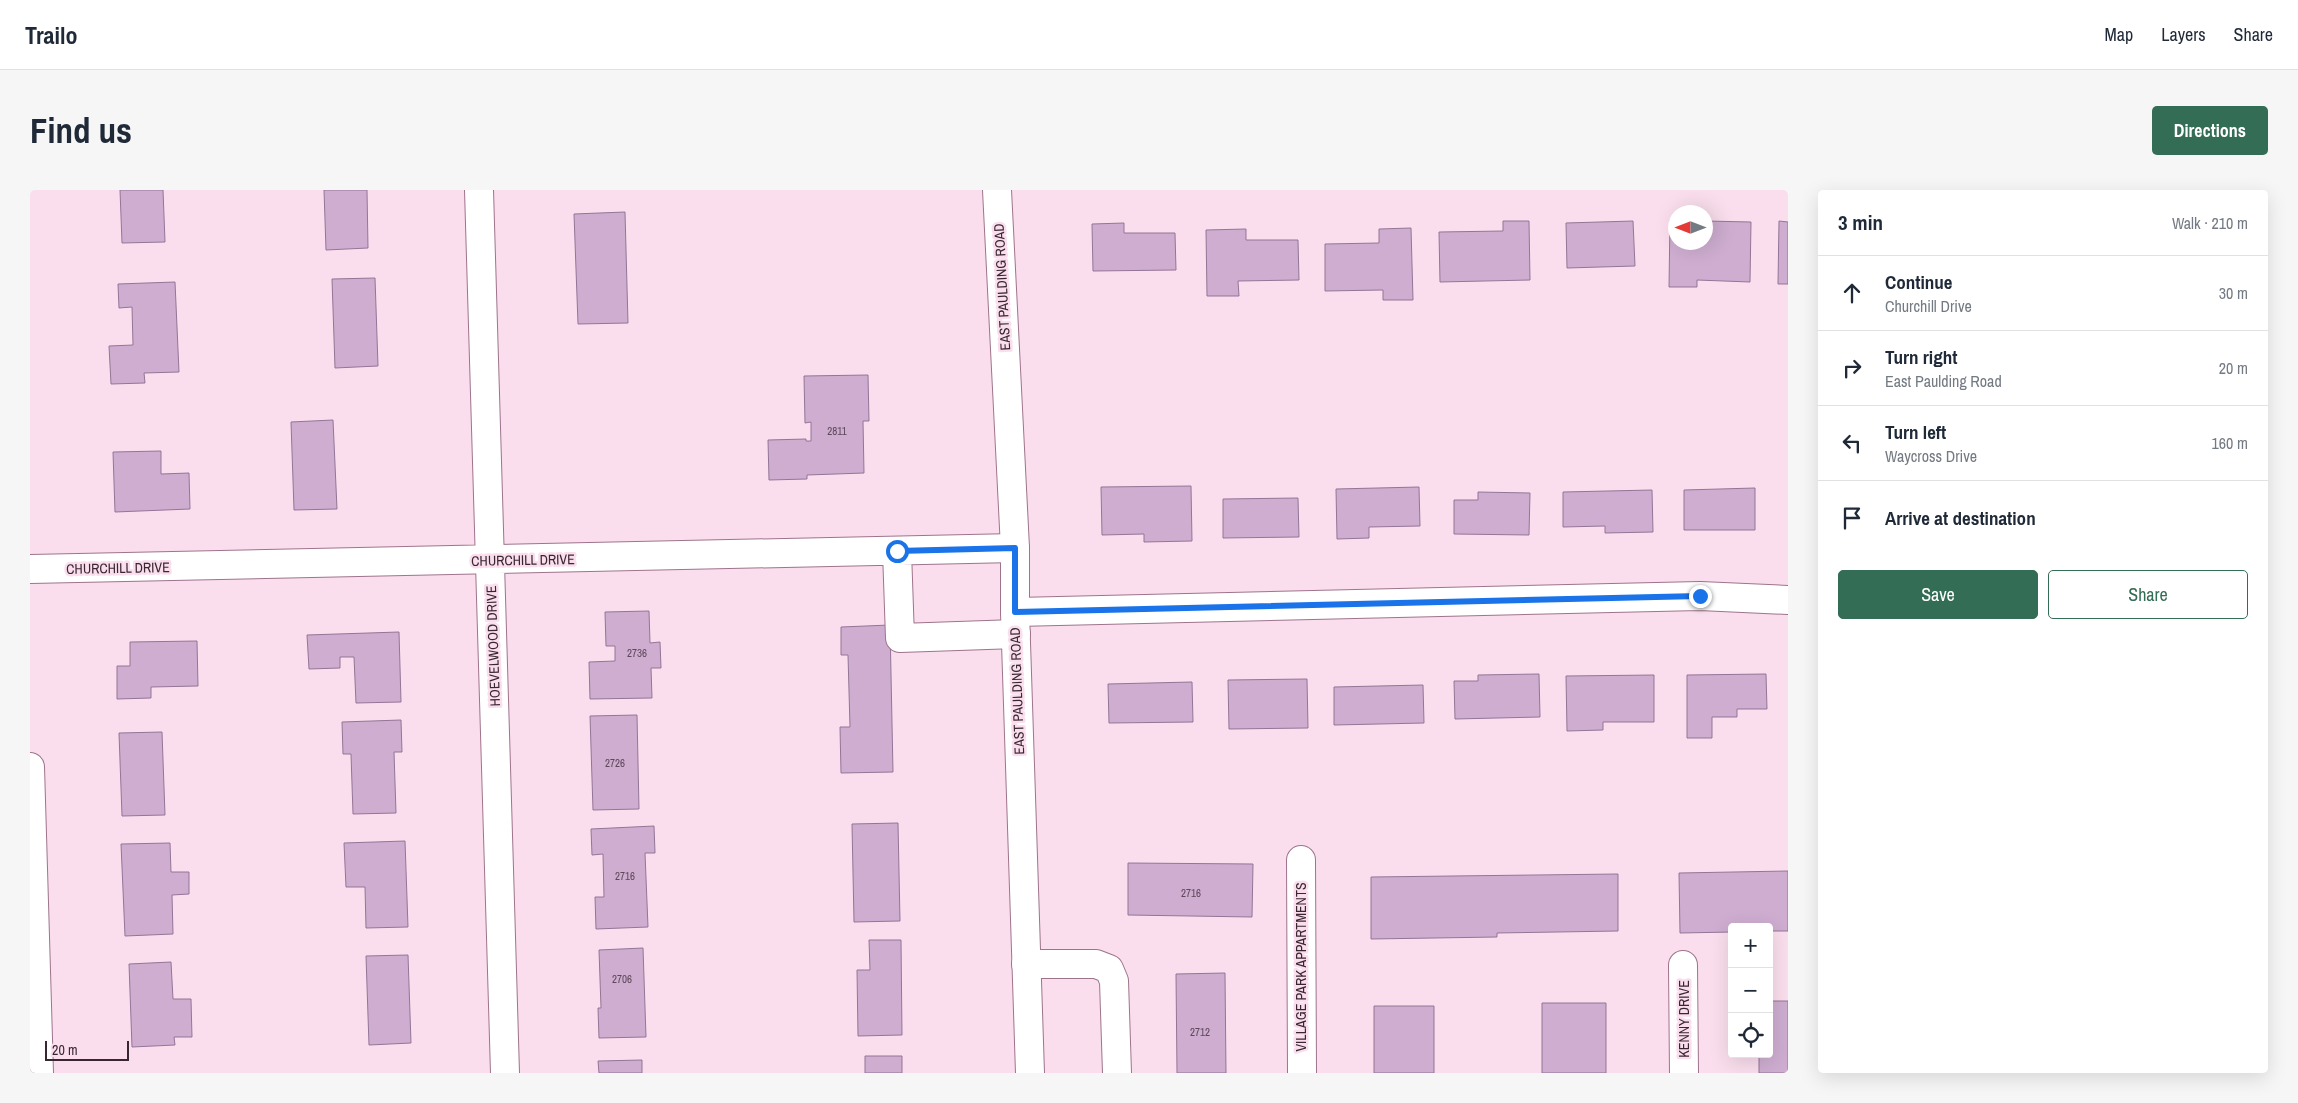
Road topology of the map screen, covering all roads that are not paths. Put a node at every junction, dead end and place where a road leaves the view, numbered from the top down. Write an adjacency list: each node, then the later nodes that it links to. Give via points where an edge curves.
1 (479, 190): 5 (street, HOEVELWOOD DRIVE)
2 (997, 190): 3 (street, EAST PAULDING ROAD)
3 (1015, 548): 4 (street, CHURCHILL DRIVE); 8 (street, EAST PAULDING ROAD)
4 (897, 551): 5 (street, CHURCHILL DRIVE); 8 (street, via 900,638)
5 (491, 560): 6 (street, CHURCHILL DRIVE); 14 (street, HOEVELWOOD DRIVE)
6 (30, 569)
7 (1788, 600): 8 (street, via 1700,596)
8 (1015, 623): 11 (street, EAST PAULDING ROAD)
9 (30, 767): 13 (street)
10 (1301, 860): 17 (street, VILLAGE PARK APPARTMENTS)
11 (1026, 964): 15 (street, EAST PAULDING ROAD); 16 (street, via 1096,964 1109,969 1114,981)
12 (1684, 965): 18 (street, KENNY DRIVE)
13 (38, 1073)
14 (505, 1073)
15 (1030, 1073)
16 (1117, 1073)
17 (1302, 1073)
18 (1684, 1073)

